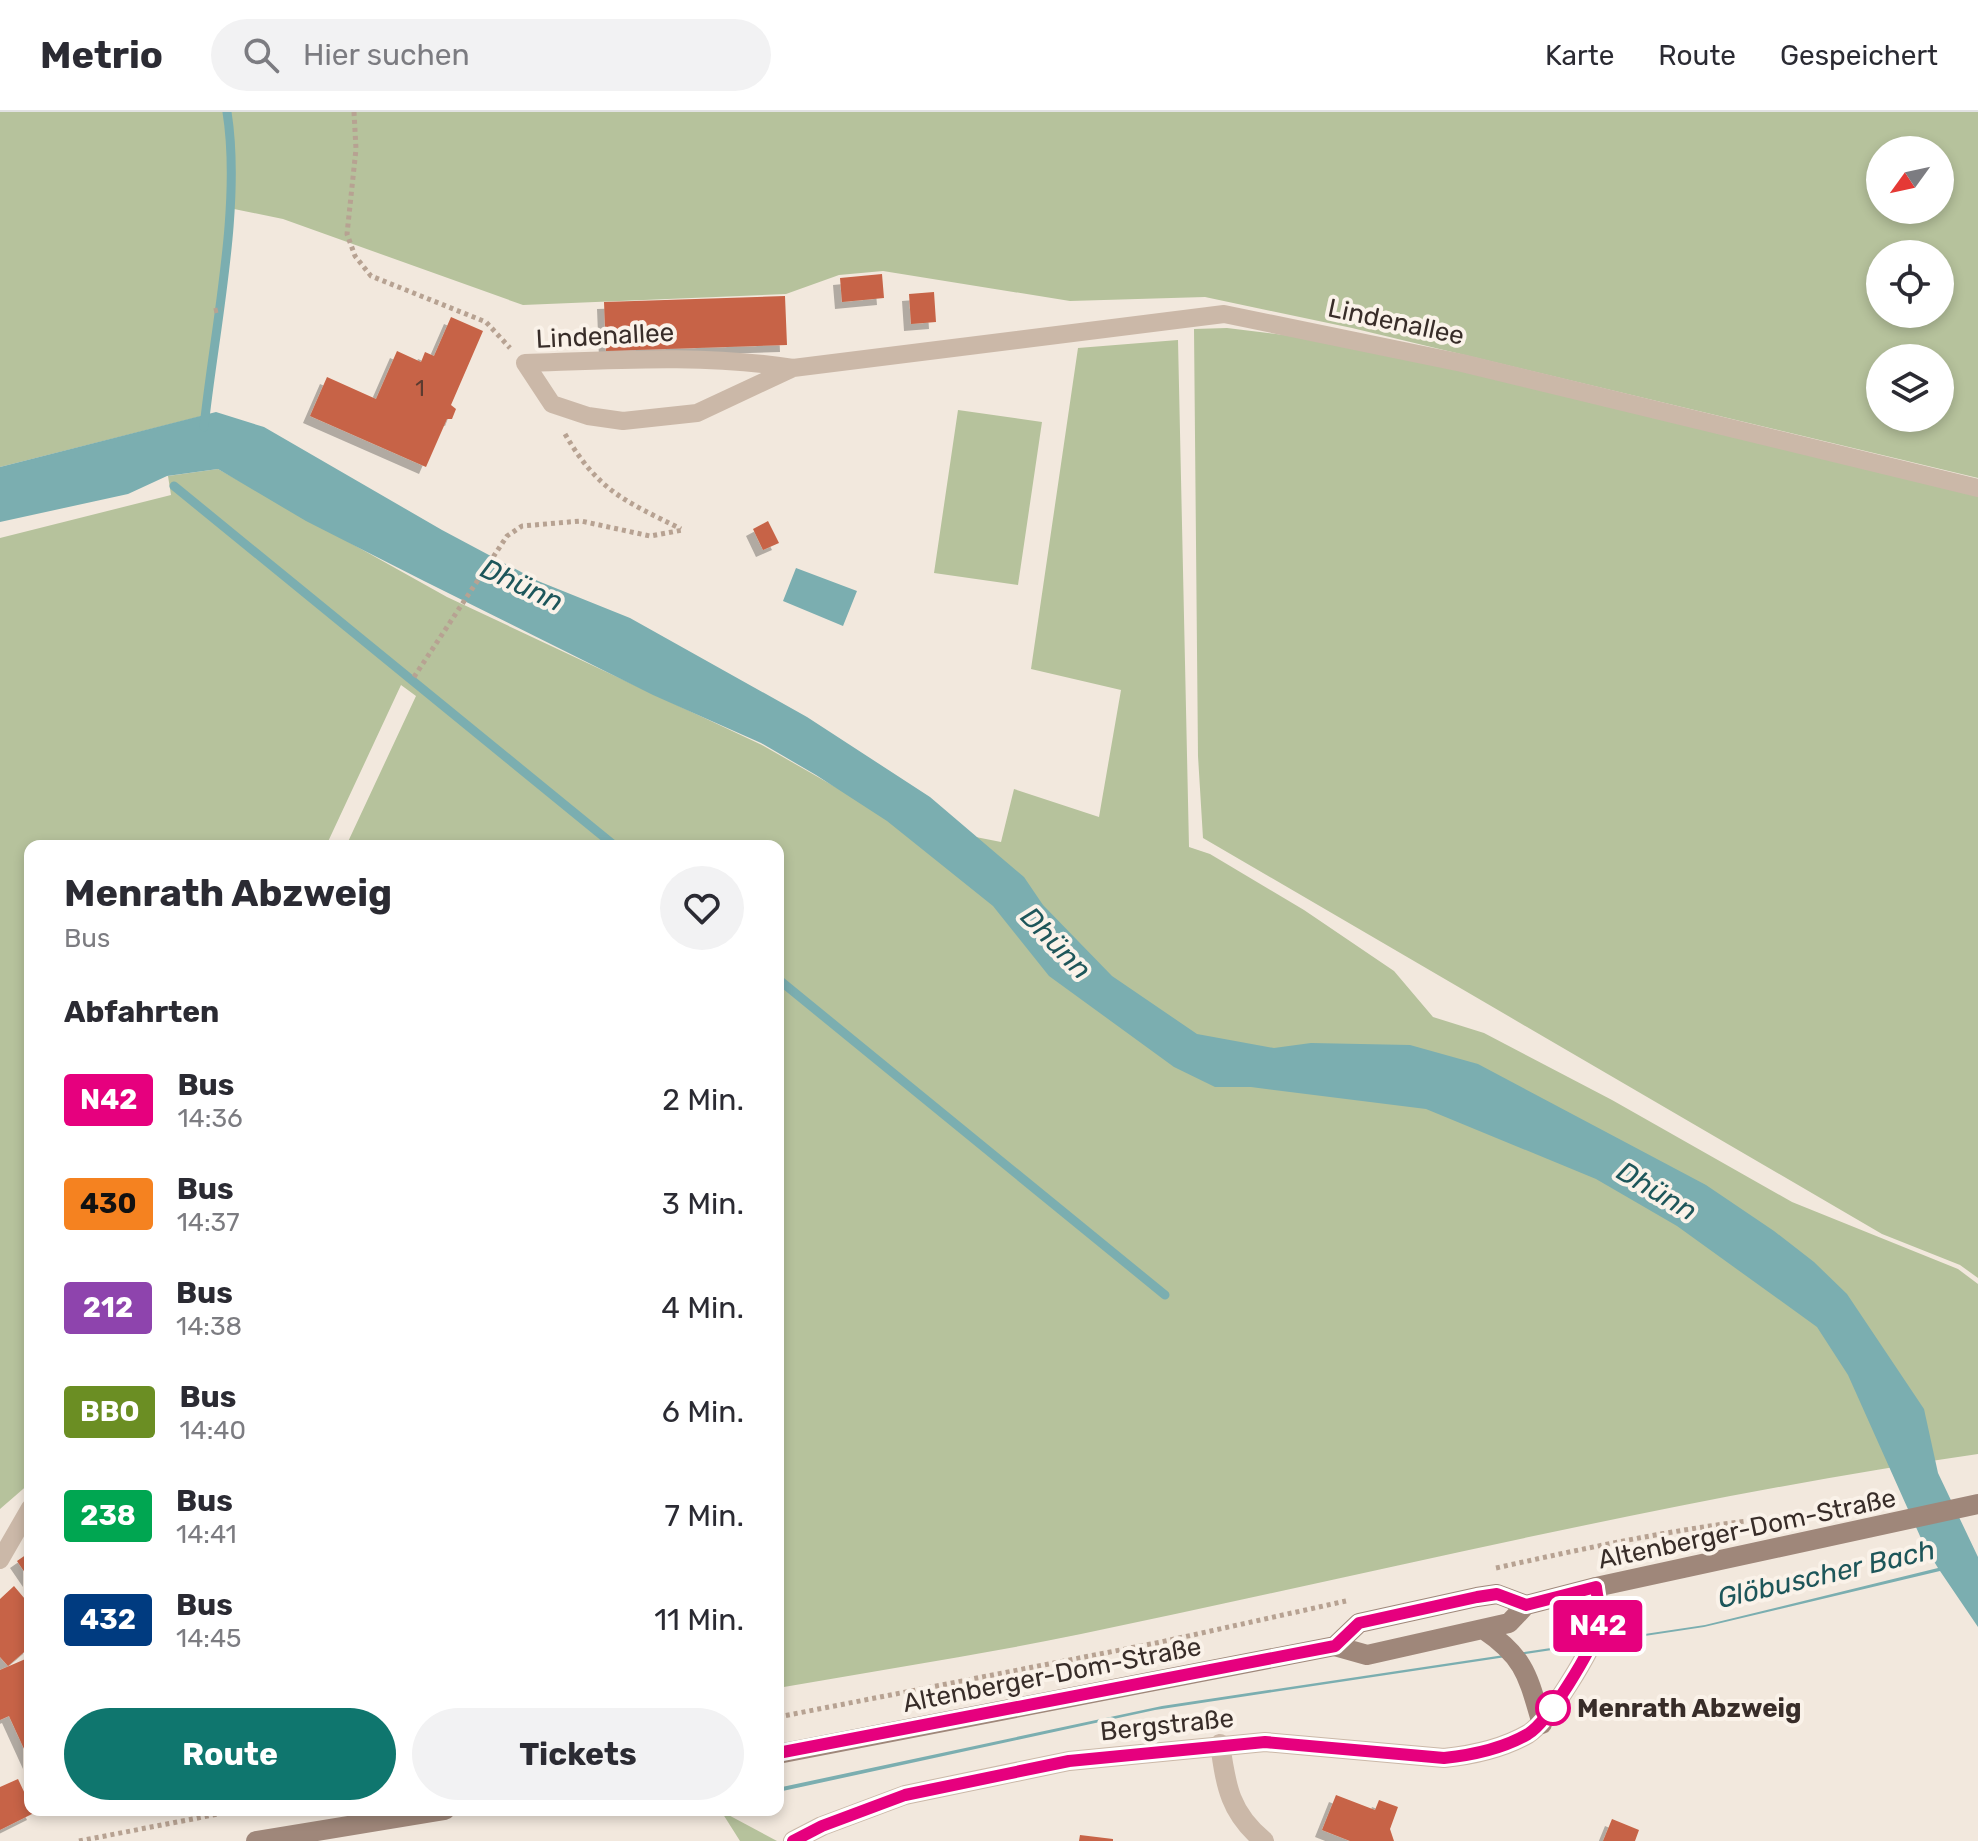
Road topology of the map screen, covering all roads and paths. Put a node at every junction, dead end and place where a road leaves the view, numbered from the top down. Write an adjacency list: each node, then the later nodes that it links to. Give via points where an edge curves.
1 (354, 112): 4 (path, via 356,149 347,234 355,256 371,276 486,322)
2 (222, 309): 3 (path)
3 (214, 311)
4 (525, 363): 5 (lane, Lindenallee, via 687,358); 6 (lane, Lindenallee)
5 (793, 368): 6 (lane, Lindenallee, via 697,413 648,421 588,416); 7 (lane, Lindenallee, via 1224,314 1462,363)
6 (552, 404): 8 (path, via 586,468 620,500 683,530 650,536 581,521 522,526 507,536)
7 (1978, 488)
8 (414, 677)
9 (1978, 1504): 14 (main road, Altenberger-Dom-Straße)
10 (1796, 1516): 13 (path, via 1730,1521)
11 (24, 1518): 12 (lane)
12 (0, 1560)
13 (1493, 1568)
14 (1596, 1587): 16 (main road, Altenberger-Dom-Straße); 20 (street, via 1599,1623)
15 (1348, 1601): 19 (path)
16 (1526, 1605): 17 (main road, Altenberger-Dom-Straße, via 1509,1623); 18 (main road, Altenberger-Dom-Straße, via 1497,1594 1477,1597 1359,1623)
17 (1483, 1629): 18 (main road, Altenberger-Dom-Straße, via 1367,1655); 20 (main road, via 1509,1647 1527,1673)
18 (1335, 1646): 22 (main road, Altenberger-Dom-Straße)
19 (784, 1716)
20 (1542, 1724): 21 (street, Bergstraße, via 1503,1745 1444,1758 1310,1745)
21 (1220, 1744): 27 (street, Bergstraße, via 1069,1761 973,1779 905,1795); 28 (street, via 1225,1780 1241,1822)
22 (784, 1753)
23 (208, 1816): 25 (path)
24 (408, 1816): 26 (main road)
25 (79, 1841)
26 (256, 1841)
27 (793, 1841)
28 (1264, 1841)

